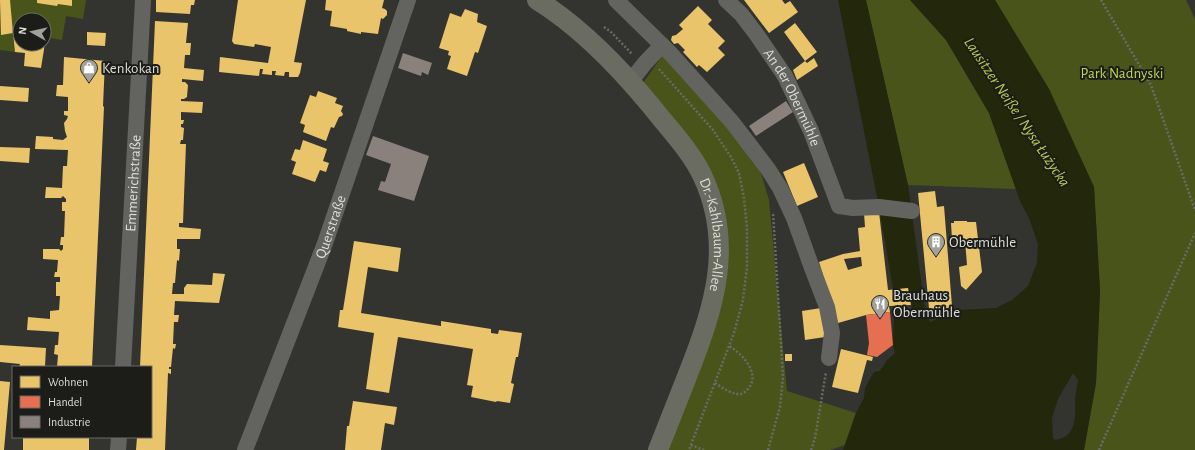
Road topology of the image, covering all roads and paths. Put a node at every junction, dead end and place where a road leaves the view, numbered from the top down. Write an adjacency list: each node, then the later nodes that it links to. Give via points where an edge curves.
1 (143, 0): 15 (street, Emmerichstraße)
2 (408, 0): 20 (street, Querstraße, via 324,246)
3 (537, 0): 8 (main road, Dr.-Kahlbaum-Allee, via 571,24)
4 (616, 0): 7 (street)
5 (726, 0): 11 (street, An der Obermühle, via 757,34 784,76 811,131 839,206 879,207)
6 (1101, 0): 9 (path, via 1151,85)
7 (662, 45): 8 (street); 14 (street, via 732,122 780,188 794,218 827,307 832,333)
8 (630, 82): 21 (main road, Dr.-Kahlbaum-Allee, via 696,164 712,200 719,236 718,274 708,321)
9 (1195, 210)
10 (773, 212): 23 (path, via 783,377 780,407)
11 (912, 212)
12 (1195, 233): 25 (path)
13 (729, 346): 16 (path, via 741,355 751,369 753,382 742,394)
14 (829, 358): 24 (path)
15 (123, 366)
16 (715, 383)
17 (119, 438): 19 (street)
18 (691, 445): 22 (path)
19 (118, 450)
20 (244, 450)
21 (658, 450)
22 (704, 450)
23 (768, 450)
24 (812, 450)
25 (1099, 450)

